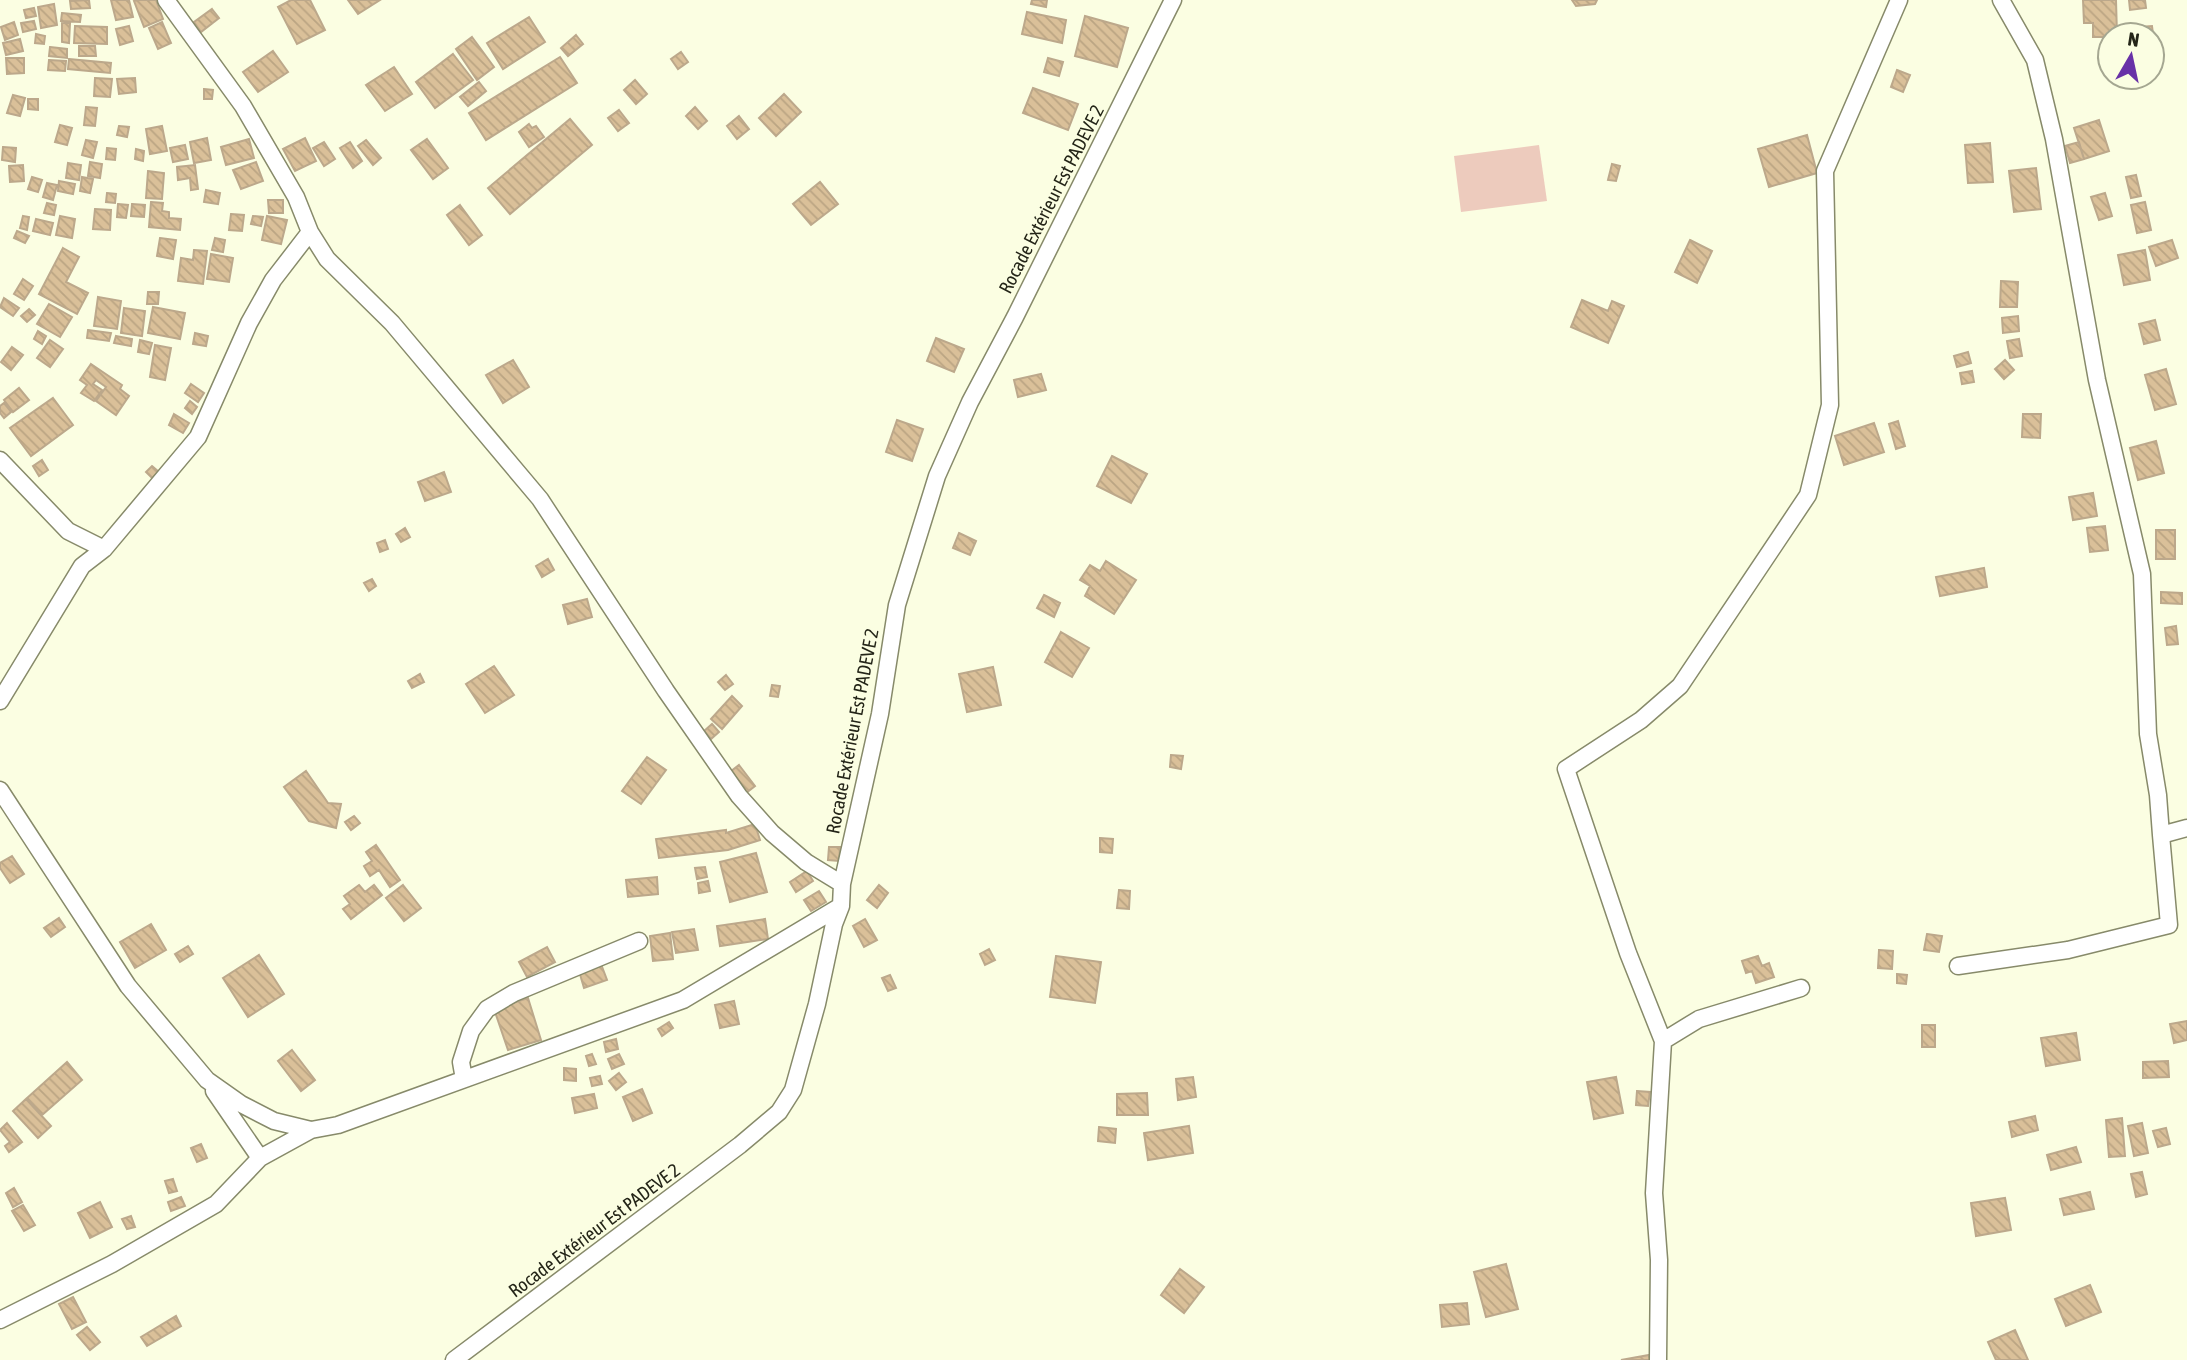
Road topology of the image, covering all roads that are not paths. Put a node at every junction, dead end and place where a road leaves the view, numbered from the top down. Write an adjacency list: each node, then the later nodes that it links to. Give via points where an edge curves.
1 (166, 0): 5 (street, via 243,106 296,197)
2 (1173, 0): 12 (street, Rocade Extérieur Est PADEVE 2, via 937,476 897,605 880,714)
3 (1899, 0): 17 (street, via 1825,171 1830,405 1808,495 1680,686 1641,720 1566,769)
4 (2001, 0): 11 (street, via 2035,60 2054,139 2097,380 2142,574 2148,734)
5 (310, 232): 7 (street, via 273,280 249,323 198,437); 12 (street, via 327,259 392,323 540,499 739,796 772,833)
6 (0, 460): 7 (street, via 68,531)
7 (104, 549): 8 (street, via 82,566)
8 (0, 701)
9 (0, 790): 18 (street, via 128,986)
10 (2187, 828): 11 (street)
11 (2161, 835): 15 (street, via 2169,925 2068,950)
12 (842, 884): 13 (street, Rocade Extérieur Est PADEVE 2)
13 (841, 906): 19 (street, via 683,1000); 23 (street, Rocade Extérieur Est PADEVE 2, via 804,1056 793,1090 779,1112)
14 (639, 941): 19 (street, via 514,993 487,1009 471,1031 461,1062)
15 (1958, 966)
16 (1801, 988): 17 (street, via 1699,1019)
17 (1663, 1041): 24 (street, via 1654,1193)
18 (207, 1080): 20 (street, via 274,1121); 21 (street)
19 (464, 1080): 20 (street, via 338,1125)
20 (310, 1130): 21 (street)
21 (260, 1158): 22 (street, via 216,1204 112,1264)
22 (0, 1320)
23 (454, 1360)
24 (1658, 1360)

